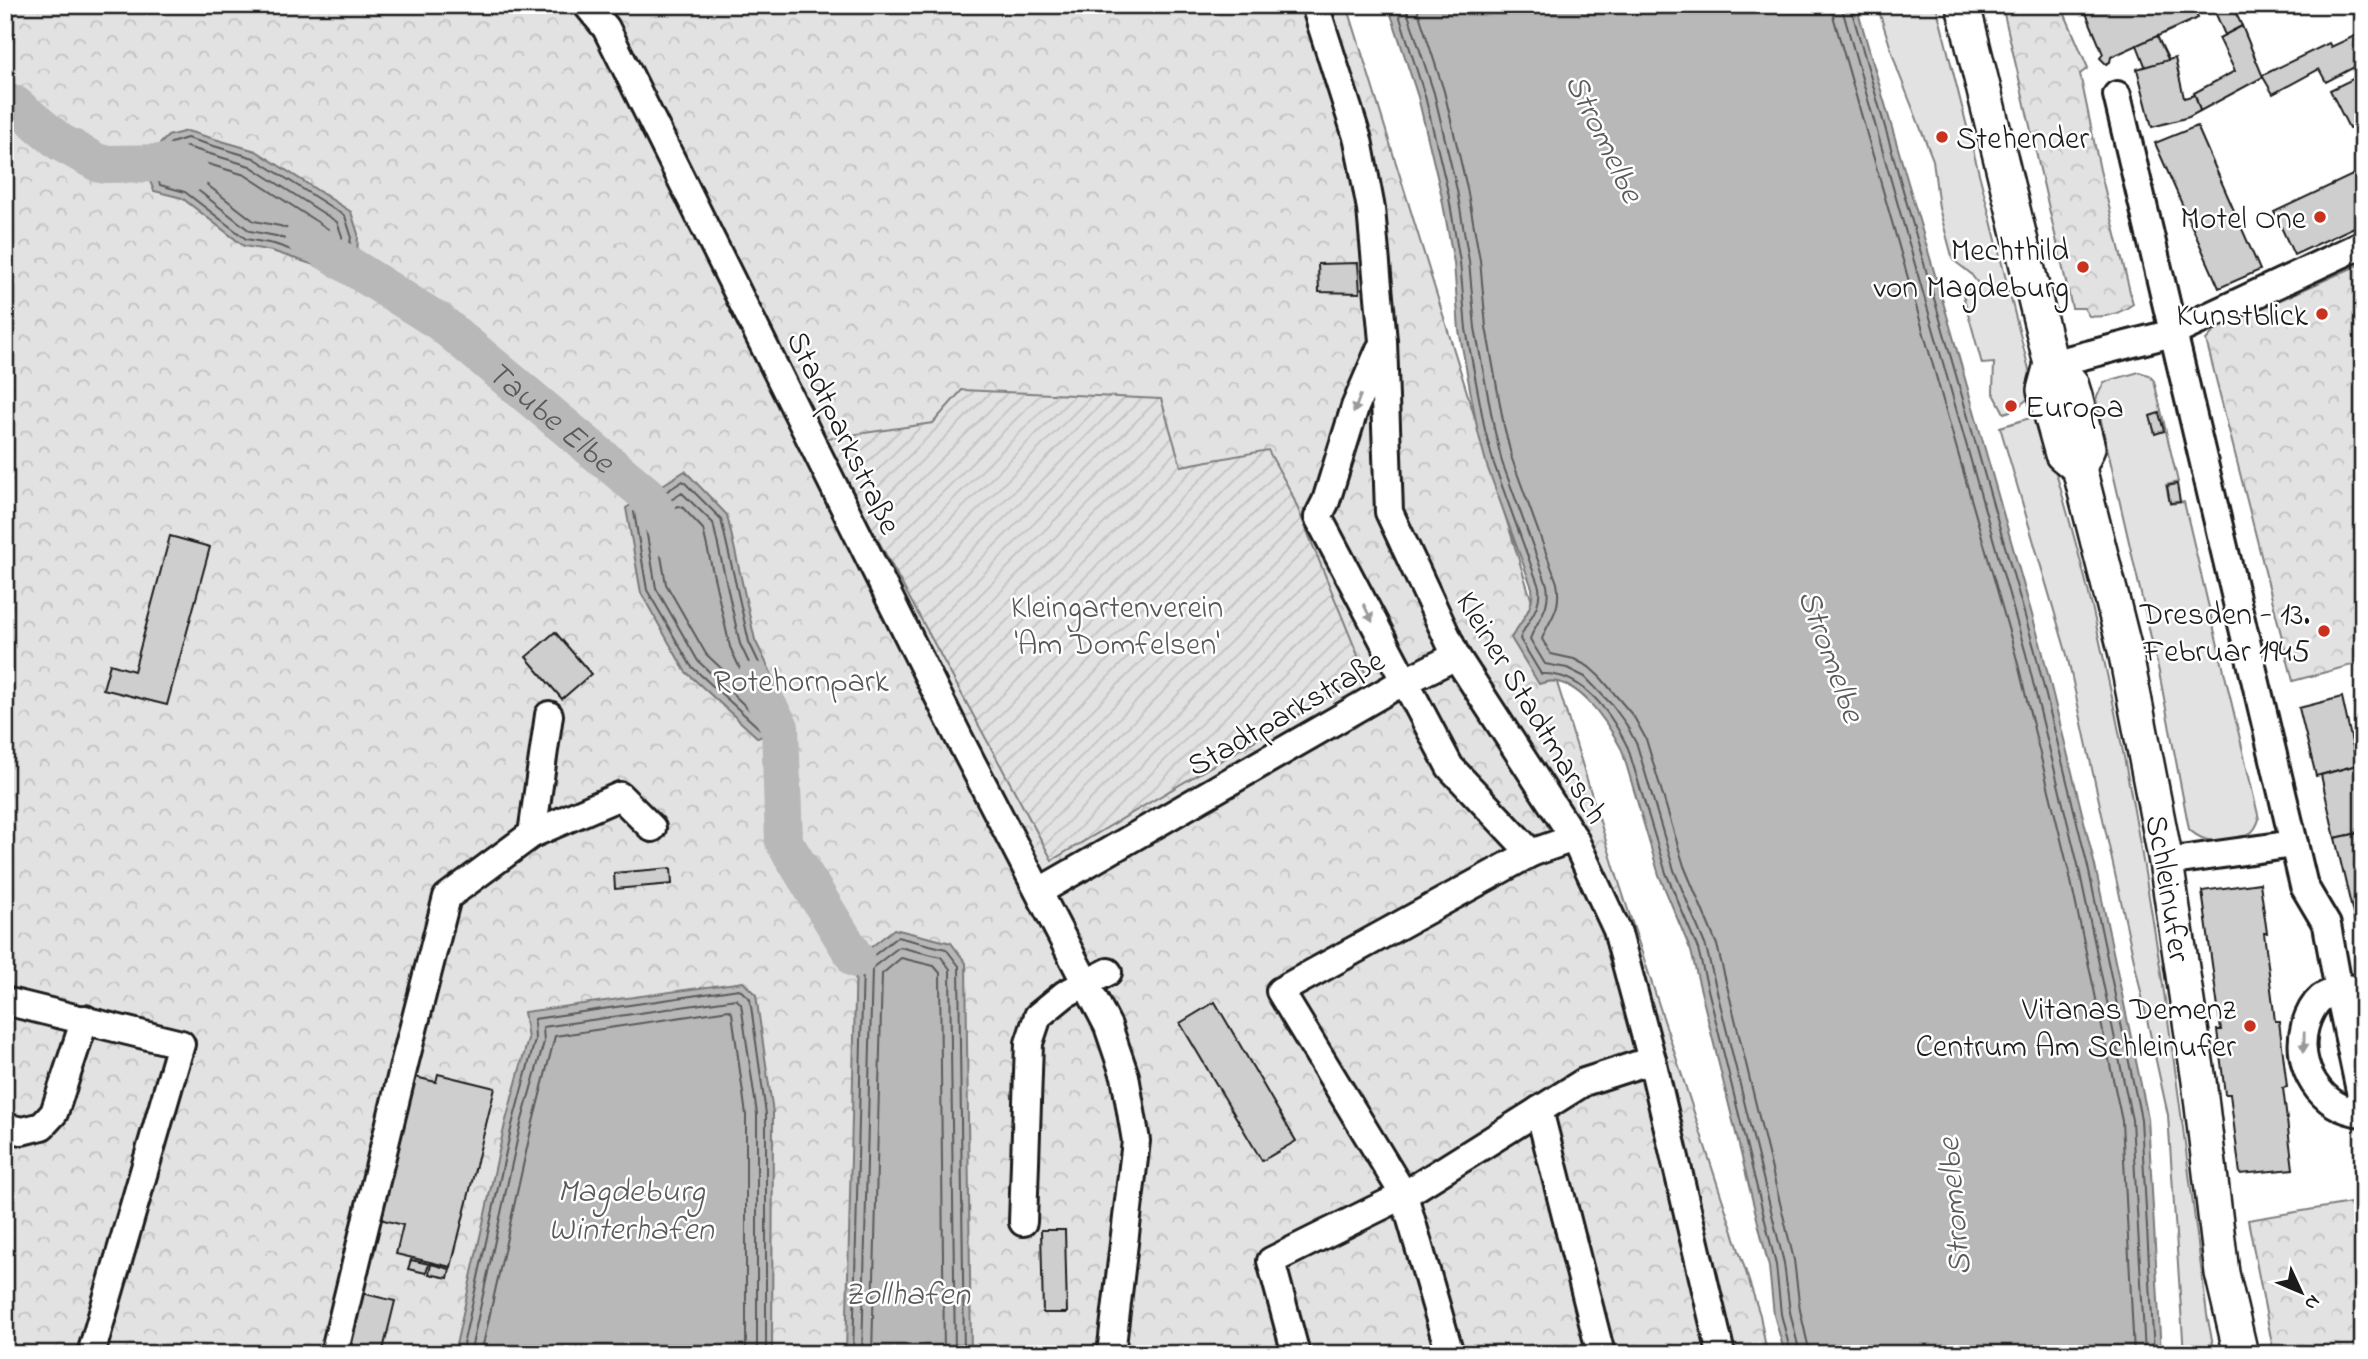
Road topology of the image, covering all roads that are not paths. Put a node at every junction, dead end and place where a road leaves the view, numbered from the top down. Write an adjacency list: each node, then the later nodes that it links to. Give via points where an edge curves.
1 (587, 5): 18 (street, Stadtparkstraße, via 606,28 959,738)
2 (1315, 5): 7 (street, Kleiner Stadtmarsch, via 1358,140 1371,209)
3 (1963, 5): 8 (main road, Schleinufer)
4 (2118, 95): 6 (street)
5 (2363, 244): 6 (street)
6 (2173, 333): 8 (street); 15 (street)
7 (1383, 341): 9 (street, Kleiner Stadtmarsch, via 1389,512); 10 (street, one-way to 10, via 1318,517)
8 (2051, 364): 17 (main road, Schleinufer, via 2071,383 2088,448 2079,468 2125,650)
9 (1456, 656): 10 (street, Stadtparkstraße); 14 (street, Kleiner Stadtmarsch)
10 (1404, 682): 16 (street, via 1450,768); 18 (street, Stadtparkstraße)
11 (549, 715): 13 (street)
12 (652, 828): 13 (street, via 620,796)
13 (532, 834): 31 (street, via 447,897)
14 (1574, 838): 16 (street); 23 (street, Kleiner Stadtmarsch, via 1617,930)
15 (2294, 844): 17 (street); 20 (street, via 2304,886 2327,925)
16 (1531, 853): 28 (street, via 1280,991)
17 (2166, 862): 37 (main road, Schleinufer, via 2222,1273)
18 (1040, 891): 19 (street, Stadtparkstraße)
19 (1097, 978): 29 (street, via 1065,993 1038,1016 1029,1043); 32 (street, Stadtparkstraße, via 1125,1076 1136,1141)
20 (2351, 989): 24 (street); 26 (street, one-way to 26, via 2318,1000 2303,1037 2304,1060 2325,1097 2342,1109)
21 (5, 1001): 22 (street)
22 (85, 1019): 27 (street, via 54,1113 42,1126 22,1132); 30 (street, via 181,1044)
23 (1652, 1060): 25 (street, via 1584,1082); 36 (street, Kleiner Stadtmarsch)
24 (2363, 1105)
25 (1539, 1110): 28 (street); 35 (street)
26 (2363, 1113)
27 (5, 1127)
28 (1404, 1195): 33 (street, via 1271,1261); 34 (street)
29 (1023, 1222)
30 (91, 1354)
31 (334, 1354)
32 (1111, 1354)
33 (1296, 1354)
34 (1450, 1354)
35 (1601, 1354)
36 (1721, 1354)
37 (2241, 1354)

